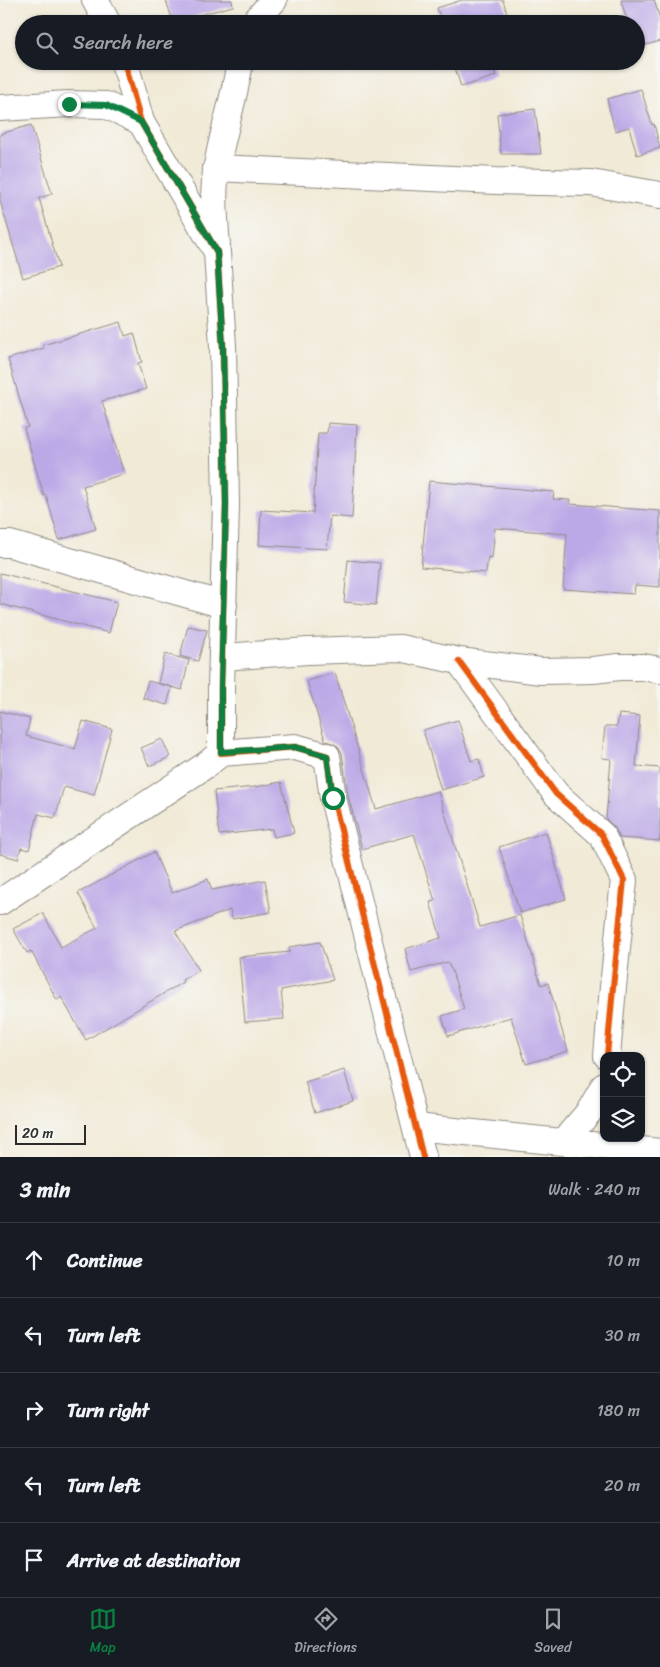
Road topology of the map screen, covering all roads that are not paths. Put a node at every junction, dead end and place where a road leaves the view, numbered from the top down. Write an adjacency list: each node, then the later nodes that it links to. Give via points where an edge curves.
1 (95, 0): 3 (street)
2 (274, 0): 4 (street)
3 (103, 15)
4 (261, 15)
5 (126, 70): 8 (street)
6 (239, 70): 9 (street)
7 (0, 108): 8 (street, via 106,105)
8 (141, 122): 11 (street)
9 (216, 168): 10 (street, via 591,183); 11 (street, via 214,212)
10 (660, 195)
11 (217, 252): 13 (street, via 223,347)
12 (0, 544): 13 (street, via 10,544)
13 (224, 605): 14 (street)
14 (222, 657): 15 (street, via 400,648); 17 (street)
15 (459, 661): 16 (street, via 541,672 619,668); 19 (street, via 556,794 602,835 624,880)
16 (660, 670)
17 (221, 752): 18 (street); 21 (street, via 295,747 327,756 333,798)
18 (0, 902)
19 (608, 1052)
20 (600, 1093): 22 (street, via 589,1112)
21 (416, 1127): 22 (street); 24 (street)
22 (564, 1141): 23 (street)
23 (660, 1152)
24 (423, 1157)

